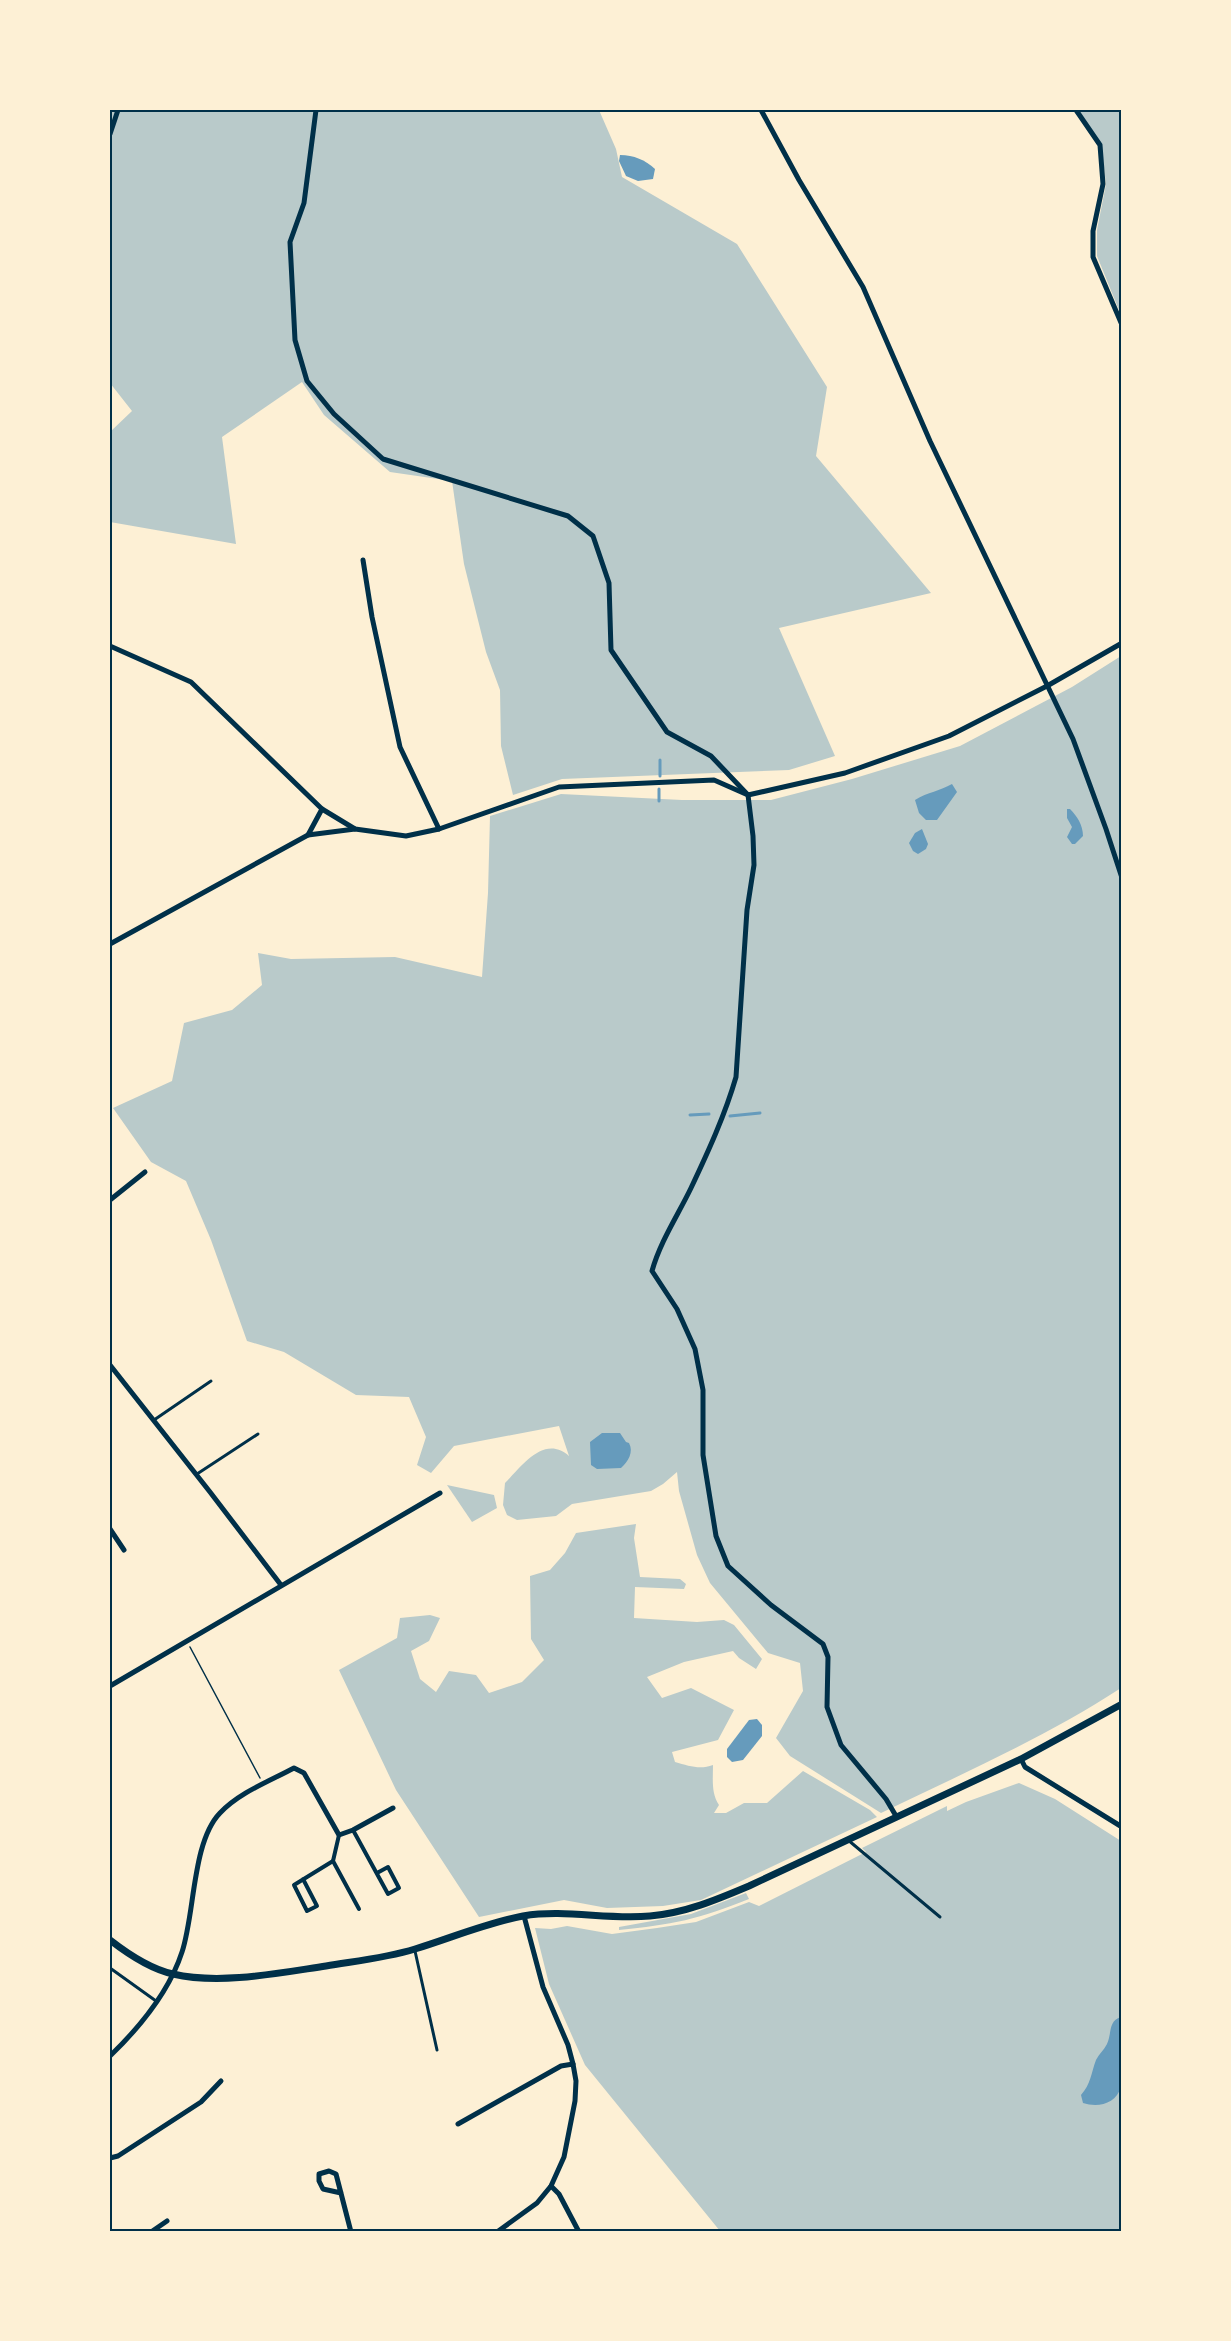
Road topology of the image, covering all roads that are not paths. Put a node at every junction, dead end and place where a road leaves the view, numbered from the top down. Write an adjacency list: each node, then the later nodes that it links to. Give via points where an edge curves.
1 (118, 110): 5 (street)
2 (316, 110): 11 (street, via 303,203 290,242 295,340 307,381 334,414 383,459 568,516 593,536 609,583 610,650 667,732 711,756)
3 (761, 110): 10 (street, via 863,287 930,441)
4 (1076, 110): 6 (street, via 1100,145 1103,184 1093,231 1093,257)
5 (110, 134)
6 (1122, 325)
7 (363, 560): 14 (street, via 400,747)
8 (1122, 643): 10 (street)
9 (110, 646): 12 (street, via 191,682)
10 (1047, 686): 11 (street, via 948,736 845,773); 16 (street, via 1072,739)
11 (748, 795): 14 (street, via 714,780 559,787); 33 (street, via 754,865 747,910 736,1077 725,1112 652,1271 696,1348 703,1390 703,1455 716,1536 728,1566 823,1644 828,1657 827,1707 841,1745)
12 (322, 809): 13 (street); 15 (street)
13 (355, 829): 14 (street, via 406,836); 15 (street)
14 (438, 829)
15 (308, 835): 17 (street)
16 (1122, 878)
17 (110, 944)
18 (145, 1172): 19 (street)
19 (110, 1200)
20 (110, 1365): 22 (street)
21 (211, 1381): 22 (lane)
22 (154, 1420): 24 (street)
23 (258, 1434): 24 (lane)
24 (197, 1474): 28 (street)
25 (440, 1493): 28 (street)
26 (110, 1529): 27 (street)
27 (124, 1550)
28 (281, 1585): 29 (street)
29 (110, 1686)
30 (1122, 1704): 31 (street)
31 (1021, 1759): 33 (street); 34 (street, via 1025,1767)
32 (393, 1808): 35 (street)
33 (896, 1816): 37 (street)
34 (1122, 1827)
35 (353, 1830): 36 (street); 39 (street)
36 (339, 1835): 38 (street); 47 (street, via 304,1773 294,1768 237,1798 210,1826 182,1953)
37 (846, 1839): 42 (street, via 749,1886 686,1910 650,1916 556,1912); 43 (lane)
38 (333, 1862): 40 (street); 41 (street)
39 (377, 1873): 39 (street, via 388,1894 399,1888 388,1867)
40 (303, 1879): 40 (street, via 294,1885 307,1911 317,1906)
41 (358, 1909)
42 (524, 1916): 45 (street); 51 (street, via 543,1987)
43 (940, 1917)
44 (110, 1940): 47 (street)
45 (415, 1949): 47 (street, via 270,1974); 49 (lane)
46 (110, 1968): 48 (lane)
47 (171, 1974): 48 (street)
48 (156, 2001): 50 (street)
49 (438, 2050)
50 (110, 2056)
51 (573, 2064): 53 (street, via 561,2066); 55 (street, via 576,2080 570,2130)
52 (222, 2081): 54 (street, via 201,2102)
53 (458, 2124)
54 (110, 2158)
55 (551, 2186): 60 (street, via 537,2202); 61 (street)
56 (341, 2193): 56 (street, via 336,2174 319,2174 323,2189); 59 (street)
57 (167, 2221): 58 (street)
58 (151, 2232)
59 (351, 2232)
60 (497, 2232)
61 (579, 2232)

